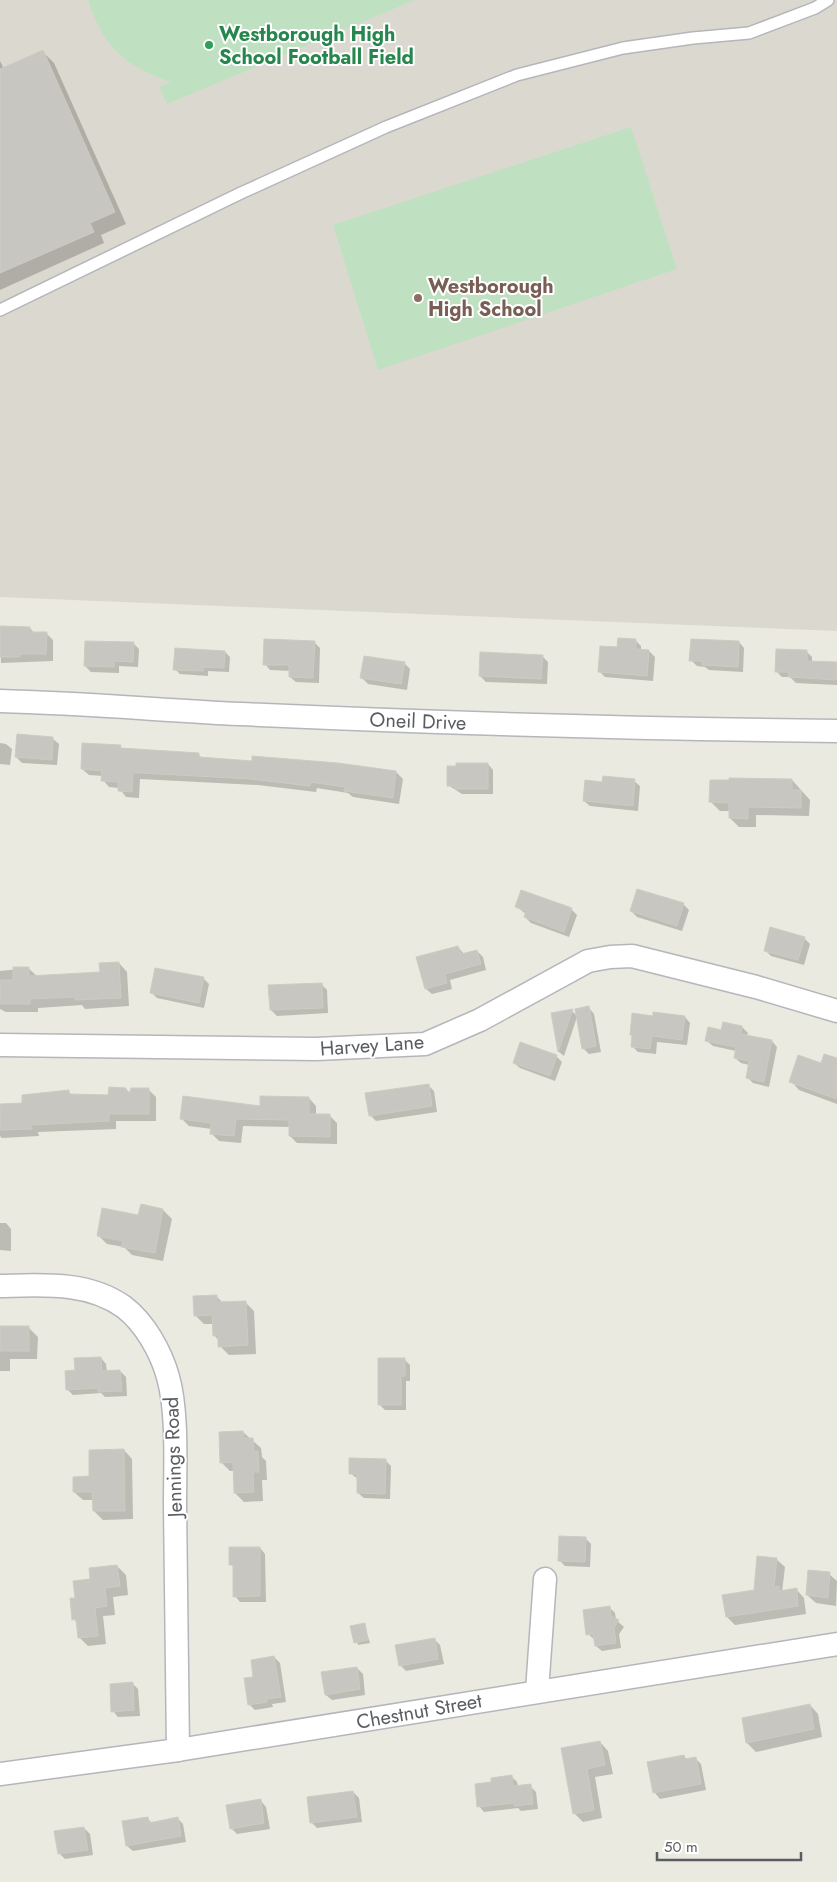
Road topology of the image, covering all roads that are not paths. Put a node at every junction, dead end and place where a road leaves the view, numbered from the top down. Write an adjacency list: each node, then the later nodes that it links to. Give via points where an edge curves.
1 (828, 0): 2 (lane, via 749,33 623,48 516,76 386,127)
2 (0, 310)
3 (0, 701): 4 (street, Oneil Drive, via 486,723)
4 (837, 731)
5 (837, 1011): 6 (street, Harvey Lane, via 632,956 610,956 588,961 480,1020 425,1044 316,1049)
6 (0, 1045)
7 (0, 1286): 11 (street, Jennings Road, via 60,1285 85,1290 124,1307 148,1333 168,1376 172,1395 175,1481)
8 (545, 1579): 10 (street)
9 (837, 1644): 10 (street, Chestnut Street)
10 (537, 1691): 11 (street, Chestnut Street)
11 (178, 1750): 12 (street, Chestnut Street)
12 (0, 1774)

